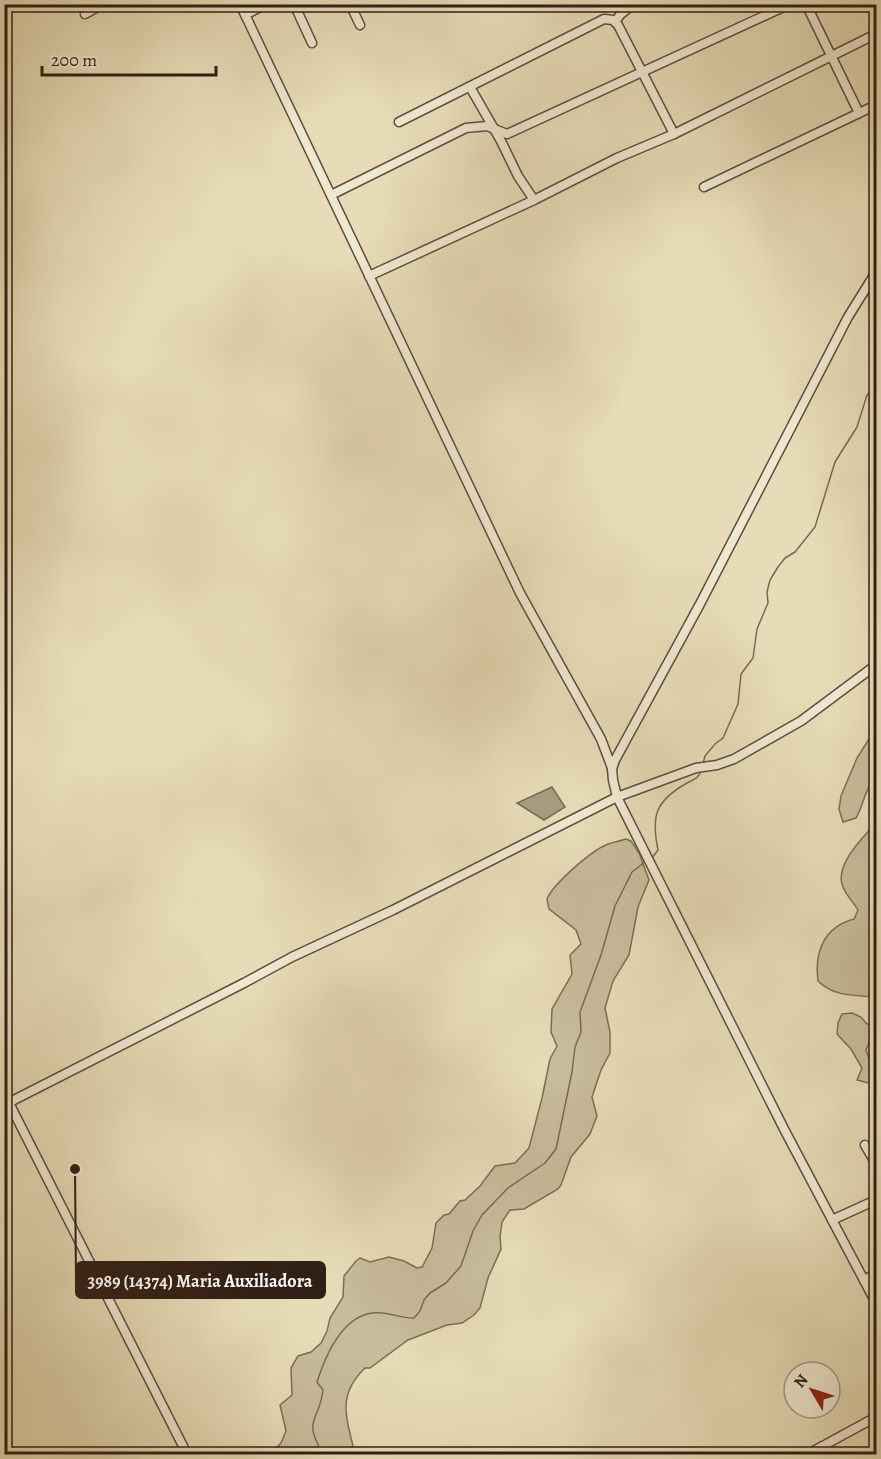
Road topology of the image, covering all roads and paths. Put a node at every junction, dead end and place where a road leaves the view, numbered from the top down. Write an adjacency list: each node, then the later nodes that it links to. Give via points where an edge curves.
1 (240, 4): 10 (street)
2 (266, 4): 10 (street)
3 (294, 4): 14 (street)
4 (350, 4): 12 (street)
5 (633, 4): 11 (street)
6 (790, 4): 16 (street)
7 (806, 4): 15 (street)
8 (98, 6): 9 (street)
9 (85, 14)
10 (245, 15): 24 (street)
11 (615, 22): 16 (street); 17 (street, via 604,20)
12 (360, 25)
13 (876, 34): 15 (street)
14 (312, 43)
15 (831, 56): 19 (street); 22 (street)
16 (643, 72): 21 (street, via 507,134); 22 (street)
17 (470, 87): 20 (street); 21 (street)
18 (876, 105): 19 (street)
19 (859, 113): 23 (street)
20 (399, 122)
21 (495, 130): 24 (street, via 487,126 466,128); 25 (street)
22 (675, 134): 25 (street)
23 (704, 187)
24 (331, 195): 27 (street)
25 (534, 200): 27 (street)
26 (876, 272): 29 (street, via 848,316)
27 (369, 276): 29 (street, via 520,594 601,739)
28 (876, 665): 30 (street, via 801,721 734,759 696,768)
29 (612, 769): 30 (street)
30 (618, 797): 32 (street, via 292,957); 36 (street)
31 (4, 1093): 32 (street)
32 (7, 1104): 41 (street)
33 (865, 1144): 34 (street)
34 (876, 1164)
35 (876, 1200): 36 (street)
36 (832, 1220): 38 (street)
37 (876, 1274): 38 (street)
38 (864, 1280): 39 (street)
39 (876, 1303)
40 (876, 1417): 42 (street)
41 (187, 1455)
42 (808, 1455)

